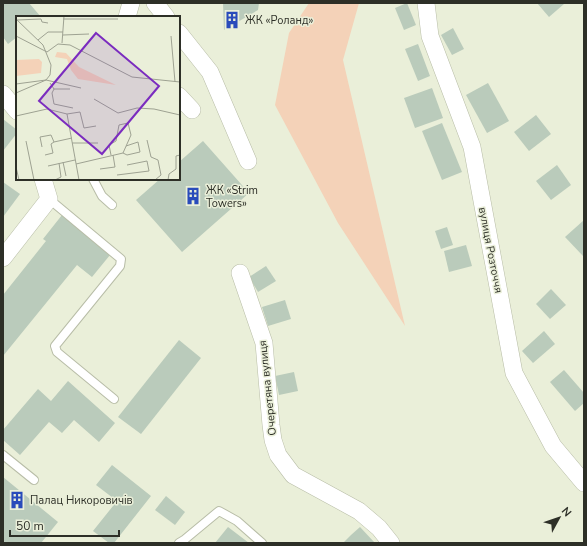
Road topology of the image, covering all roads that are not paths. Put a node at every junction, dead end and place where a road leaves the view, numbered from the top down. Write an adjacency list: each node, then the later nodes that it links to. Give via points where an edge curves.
1 (131, 3): 4 (street)
2 (155, 3): 5 (street)
3 (426, 3): 21 (street, вулиця Розточчя, via 430,36 472,147 514,372 553,446)
4 (127, 16)
5 (165, 16)
6 (180, 34): 11 (street, via 210,72)
7 (3, 94): 9 (street)
8 (180, 97): 10 (street)
9 (16, 110)
10 (192, 110)
11 (248, 161)
12 (43, 180): 14 (street)
13 (94, 180): 15 (lane, via 102,196)
14 (49, 199): 16 (street); 18 (lane, via 121,259 120,266 55,346 57,352)
15 (112, 204)
16 (3, 258)
17 (240, 273): 24 (street, Очеретяна вулиця, via 264,343 271,425 278,455 293,475 359,511 379,528)
18 (114, 398)
19 (3, 455): 20 (lane)
20 (34, 480)
21 (584, 482)
22 (179, 543): 23 (lane, via 219,511 236,521)
23 (262, 543)
24 (391, 543)

